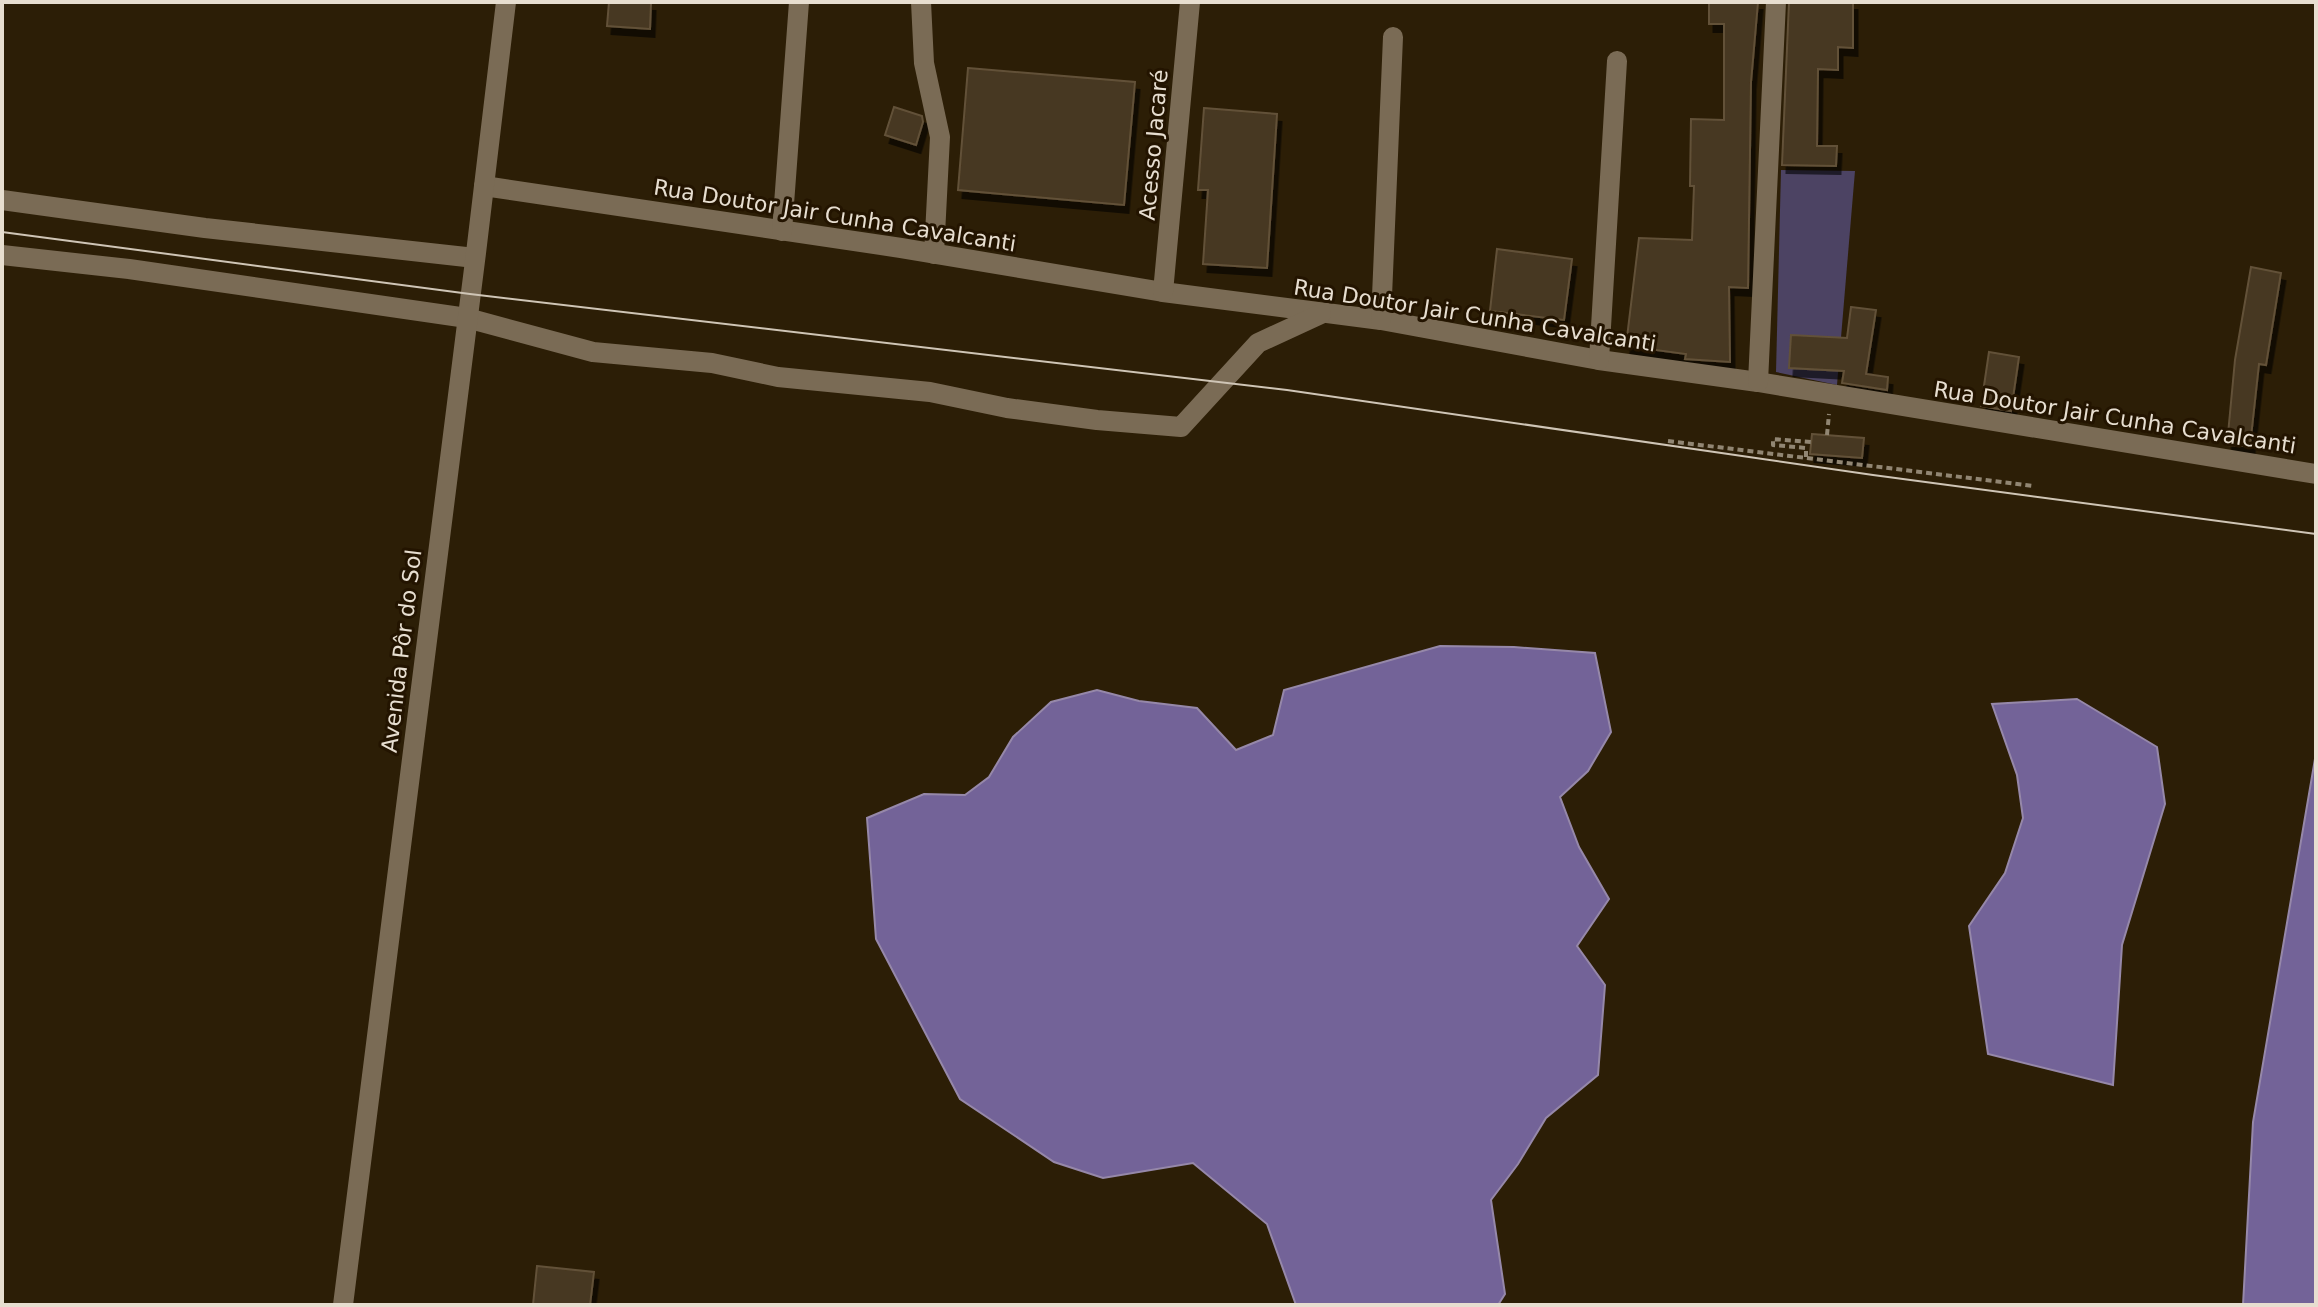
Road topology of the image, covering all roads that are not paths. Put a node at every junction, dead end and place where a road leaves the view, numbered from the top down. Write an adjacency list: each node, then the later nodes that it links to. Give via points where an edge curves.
1 (506, 2): 9 (street, Avenida Pôr do Sol)
2 (788, 2): 11 (street)
3 (799, 2): 11 (street)
4 (921, 2): 12 (street, via 924,63 940,137)
5 (1190, 2): 15 (street, Acesso Jacaré)
6 (1776, 2): 20 (street)
7 (1393, 37): 18 (street)
8 (1617, 61): 19 (street)
9 (484, 186): 11 (street, Rua Doutor Jair Cunha Cavalcanti); 14 (street, Avenida Pôr do Sol)
10 (2, 200): 14 (street)
11 (774, 230): 12 (street, Rua Doutor Jair Cunha Cavalcanti)
12 (934, 254): 15 (street, Rua Doutor Jair Cunha Cavalcanti)
13 (2, 255): 17 (street)
14 (475, 258): 17 (street, Avenida Pôr do Sol)
15 (1163, 292): 16 (street, Rua Doutor Jair Cunha Cavalcanti)
16 (1322, 314): 17 (street, via 1258,343 1181,427 778,377 712,363 593,352); 18 (street, Rua Doutor Jair Cunha Cavalcanti)
17 (467, 318): 22 (street, Avenida Pôr do Sol)
18 (1381, 320): 19 (street, Rua Doutor Jair Cunha Cavalcanti)
19 (1599, 360): 20 (street, Rua Doutor Jair Cunha Cavalcanti)
20 (1758, 382): 21 (street, Rua Doutor Jair Cunha Cavalcanti)
21 (2316, 474)
22 (343, 1305)

